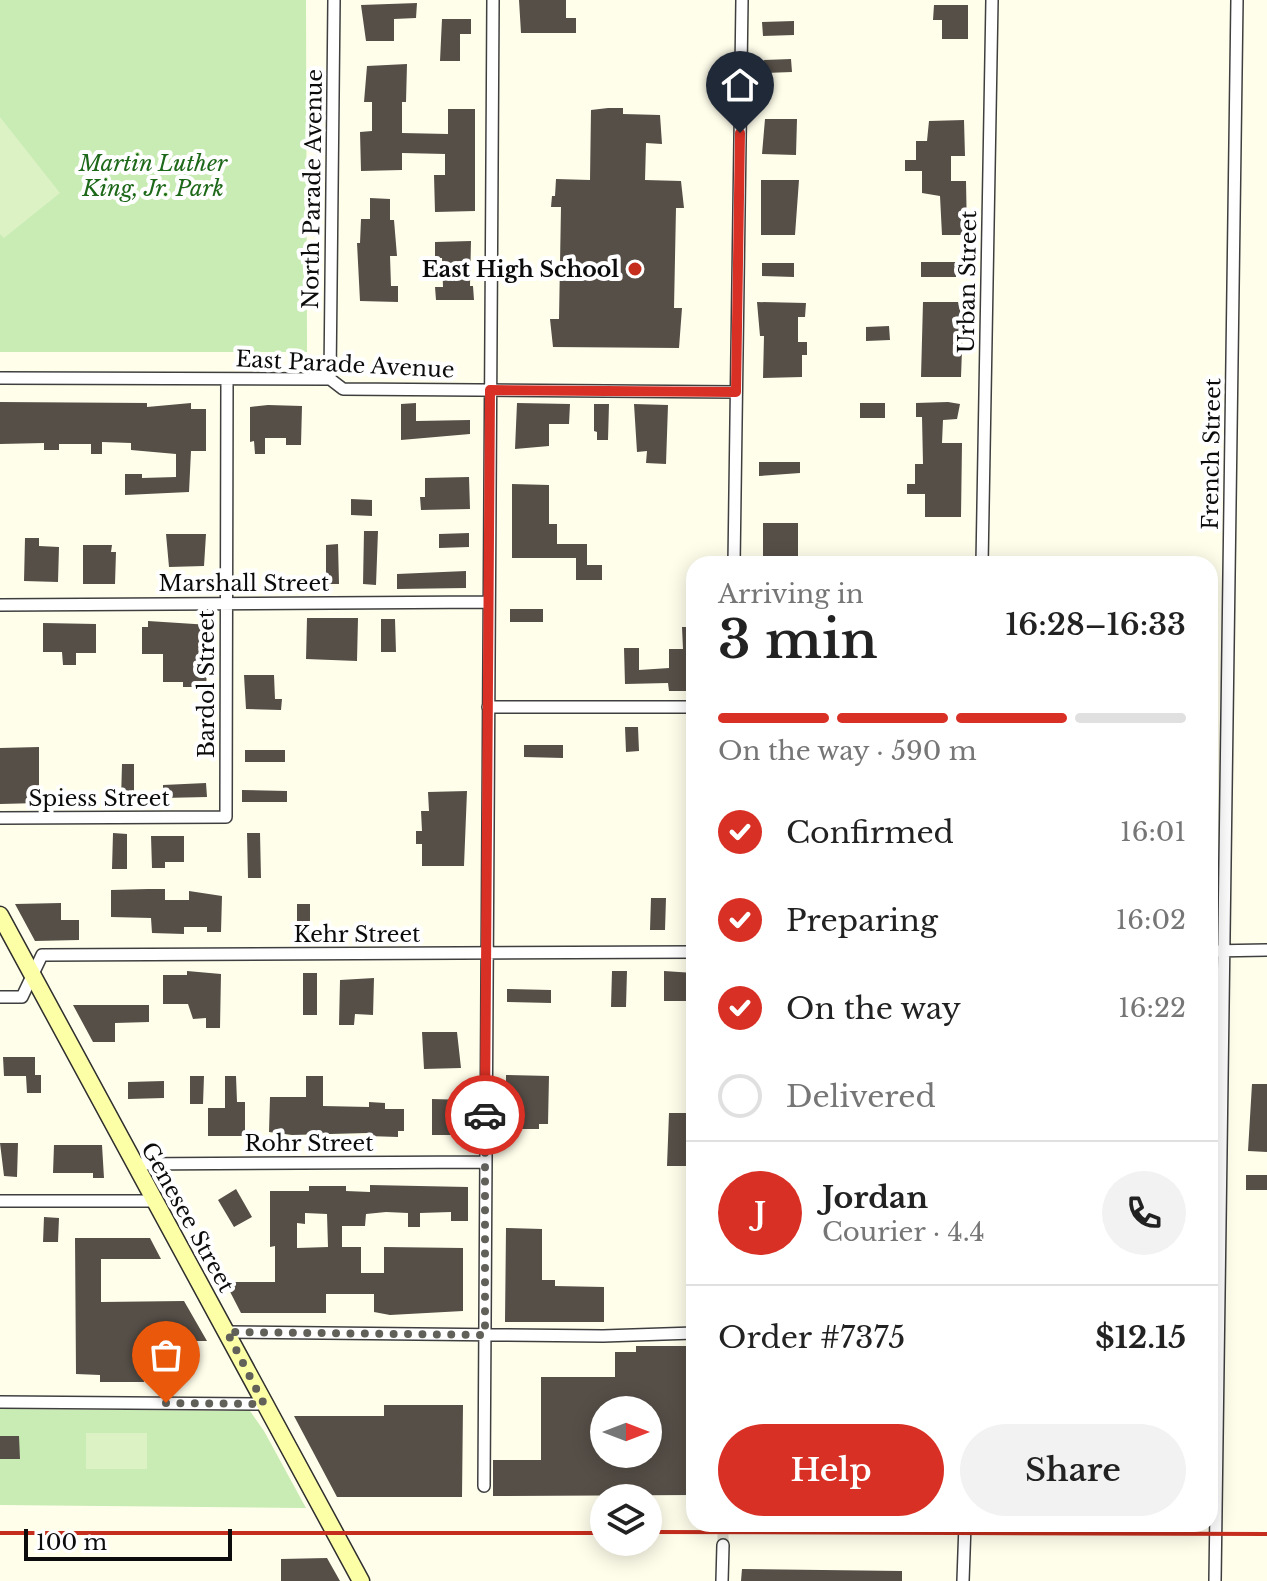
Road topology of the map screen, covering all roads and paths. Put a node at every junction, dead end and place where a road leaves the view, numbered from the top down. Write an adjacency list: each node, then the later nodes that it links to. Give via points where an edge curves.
1 (334, 0): 8 (street, North Parade Avenue)
2 (493, 0): 9 (street)
3 (742, 0): 10 (street)
4 (992, 0): 12 (street, Urban Street)
5 (1237, 0): 23 (street, French Street)
6 (0, 378): 7 (street, East Parade Avenue)
7 (227, 379): 8 (street, East Parade Avenue); 14 (street, Bardol Street)
8 (330, 379): 9 (street, East Parade Avenue, via 343,389)
9 (490, 390): 10 (street, East Parade Avenue); 13 (street)
10 (736, 392): 11 (street)
11 (734, 556)
12 (982, 556)
13 (489, 602): 14 (street, Marshall Street); 16 (street)
14 (226, 603): 15 (street, Marshall Street); 18 (street, Bardol Street, via 226,817)
15 (0, 605)
16 (488, 707): 17 (street); 25 (street)
17 (686, 707)
18 (197, 817): 19 (street, Spiess Street)
19 (0, 818)
20 (0, 915): 26 (main road, Genesee Street)
21 (1267, 950): 23 (street)
22 (1218, 951): 23 (street)
23 (1225, 951): 35 (street, French Street)
24 (686, 952): 25 (street, Kehr Street)
25 (486, 953): 26 (street, Kehr Street, via 42,955); 28 (street)
26 (32, 975): 27 (street, via 22,997); 29 (main road, Genesee Street)
27 (0, 997)
28 (485, 1162): 29 (street, Rohr Street); 34 (street)
29 (133, 1164): 31 (main road, Genesee Street)
30 (0, 1201): 31 (street)
31 (154, 1201): 32 (main road, Genesee Street)
32 (227, 1332): 34 (street); 37 (main road, Genesee Street)
33 (686, 1333): 34 (street)
34 (485, 1335): 38 (street)
35 (1218, 1392)
36 (0, 1402): 37 (street)
37 (264, 1404): 42 (main road, Genesee Street)
38 (484, 1486)
39 (965, 1532): 44 (street)
40 (1216, 1532): 45 (street, French Street)
41 (723, 1545): 43 (street)
42 (361, 1581)
43 (722, 1581)
44 (963, 1581)
45 (1215, 1581)

